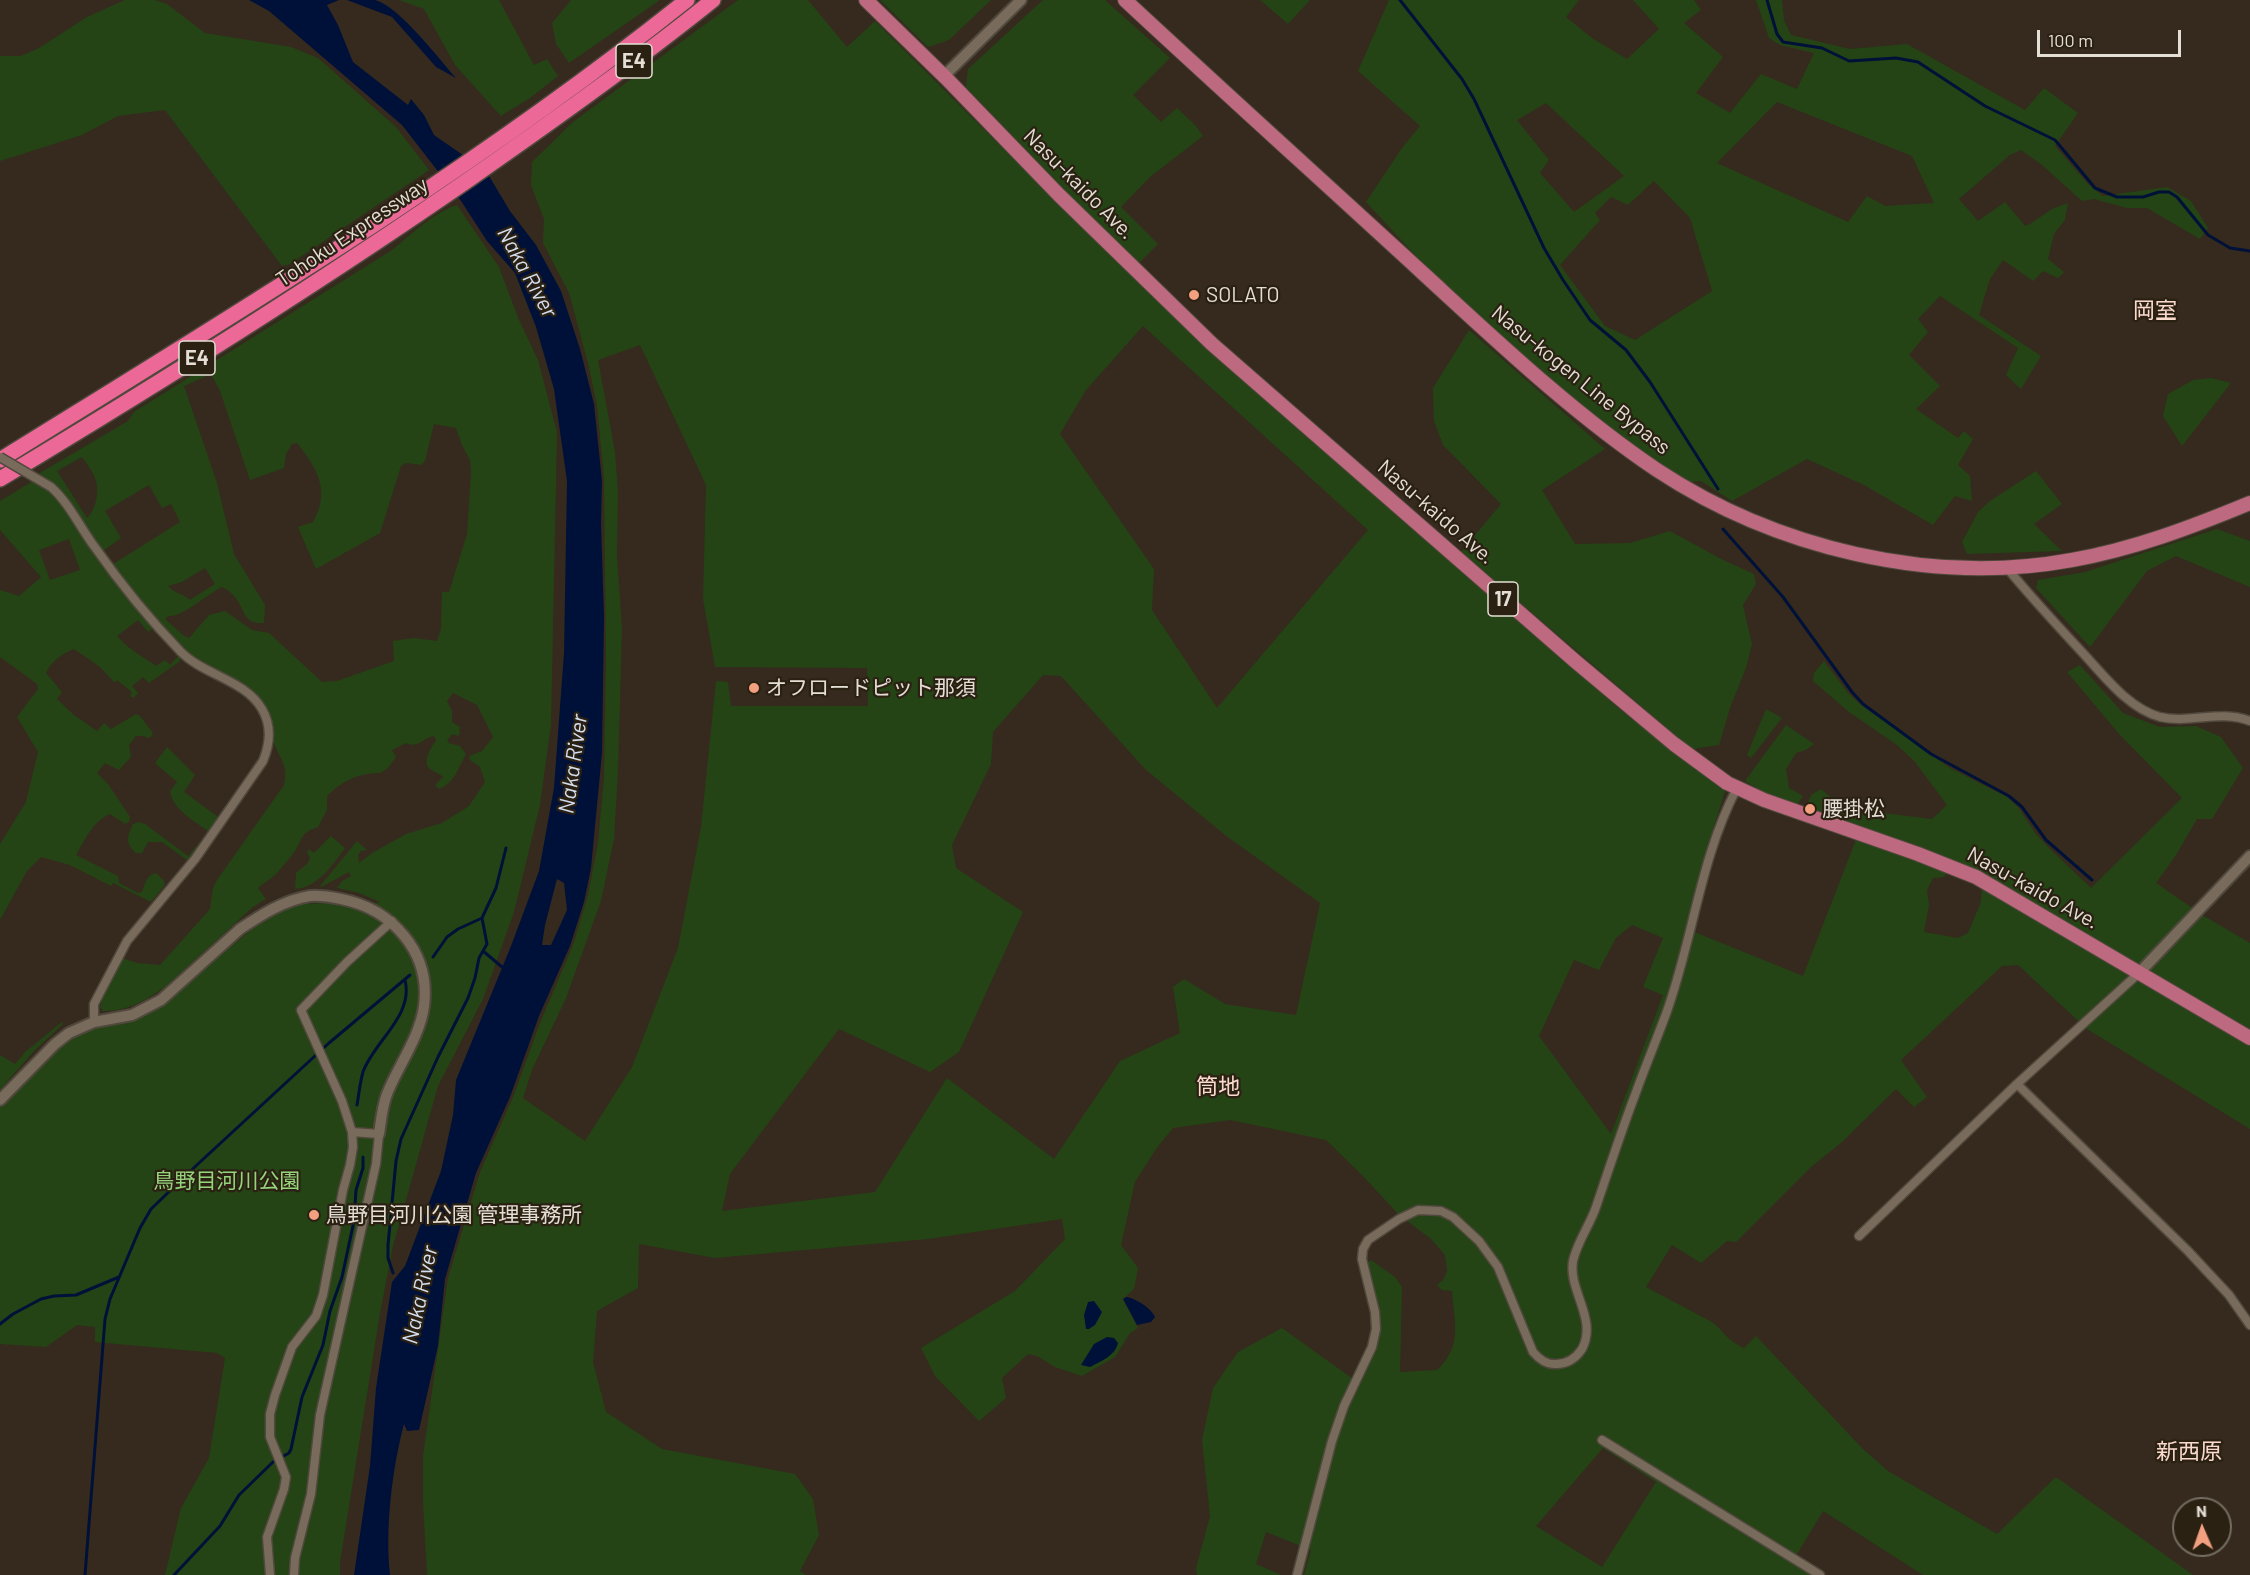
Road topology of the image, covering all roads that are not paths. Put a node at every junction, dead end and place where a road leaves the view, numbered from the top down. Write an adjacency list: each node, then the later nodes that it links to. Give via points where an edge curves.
1 (687, 0): 7 (highway, Tohoku Expressway / E4, via 605,63 383,218)
2 (713, 0): 8 (highway, Tohoku Expressway / E4, via 615,76 391,233)
3 (866, 0): 6 (main road, Nasu-kaido Ave. / 17)
4 (1021, 0): 6 (street)
5 (1125, 0): 10 (main road, Nasu-kogen Line Bypass, via 1519,360 1658,470 1726,510 1816,544 1935,566)
6 (944, 76): 12 (main road, Nasu-kaido Ave. / 17, via 1212,344 1633,711)
7 (0, 459): 16 (street, bridge, via 51,487 121,583 173,643 196,664 255,699 268,727 269,743 263,761 195,859 127,941 94,1004)
8 (0, 479)
9 (2250, 503): 10 (main road, Nasu-kogen Line Bypass, via 2113,551)
10 (2007, 568): 11 (street, via 2112,684 2143,710 2169,718 2226,715)
11 (2250, 721)
12 (1737, 788): 15 (main road, Nasu-kaido Ave. / 17, via 1976,877); 27 (street, via 1713,844 1685,959 1667,1013 1592,1219 1576,1250 1572,1274 1587,1326 1585,1342 1577,1357 1551,1365 1539,1359 1498,1267 1479,1241 1453,1217 1441,1211 1418,1210 1368,1240 1362,1259 1376,1329 1332,1441)
13 (2250, 856): 15 (street)
14 (392, 921): 16 (street, via 354,901 312,896 293,900 240,929 161,1000 132,1014); 20 (street, via 301,1010); 21 (street, via 422,966 424,1007 386,1096)
15 (2139, 973): 17 (main road, Nasu-kaido Ave. / 17); 18 (street)
16 (94, 1022): 19 (street, via 55,1044)
17 (2250, 1038)
18 (2017, 1084): 22 (street); 23 (street, via 2188,1251 2229,1294)
19 (0, 1100)
20 (352, 1132): 21 (street); 25 (street, via 350,1165 323,1295 316,1316 292,1347 270,1414 270,1437 286,1477 267,1538)
21 (379, 1134): 26 (street, via 376,1164 321,1415 311,1494)
22 (1859, 1236)
23 (2250, 1325)
24 (1602, 1440): 28 (street)
25 (270, 1575)
26 (294, 1575)
27 (1297, 1575)
28 (1820, 1575)

